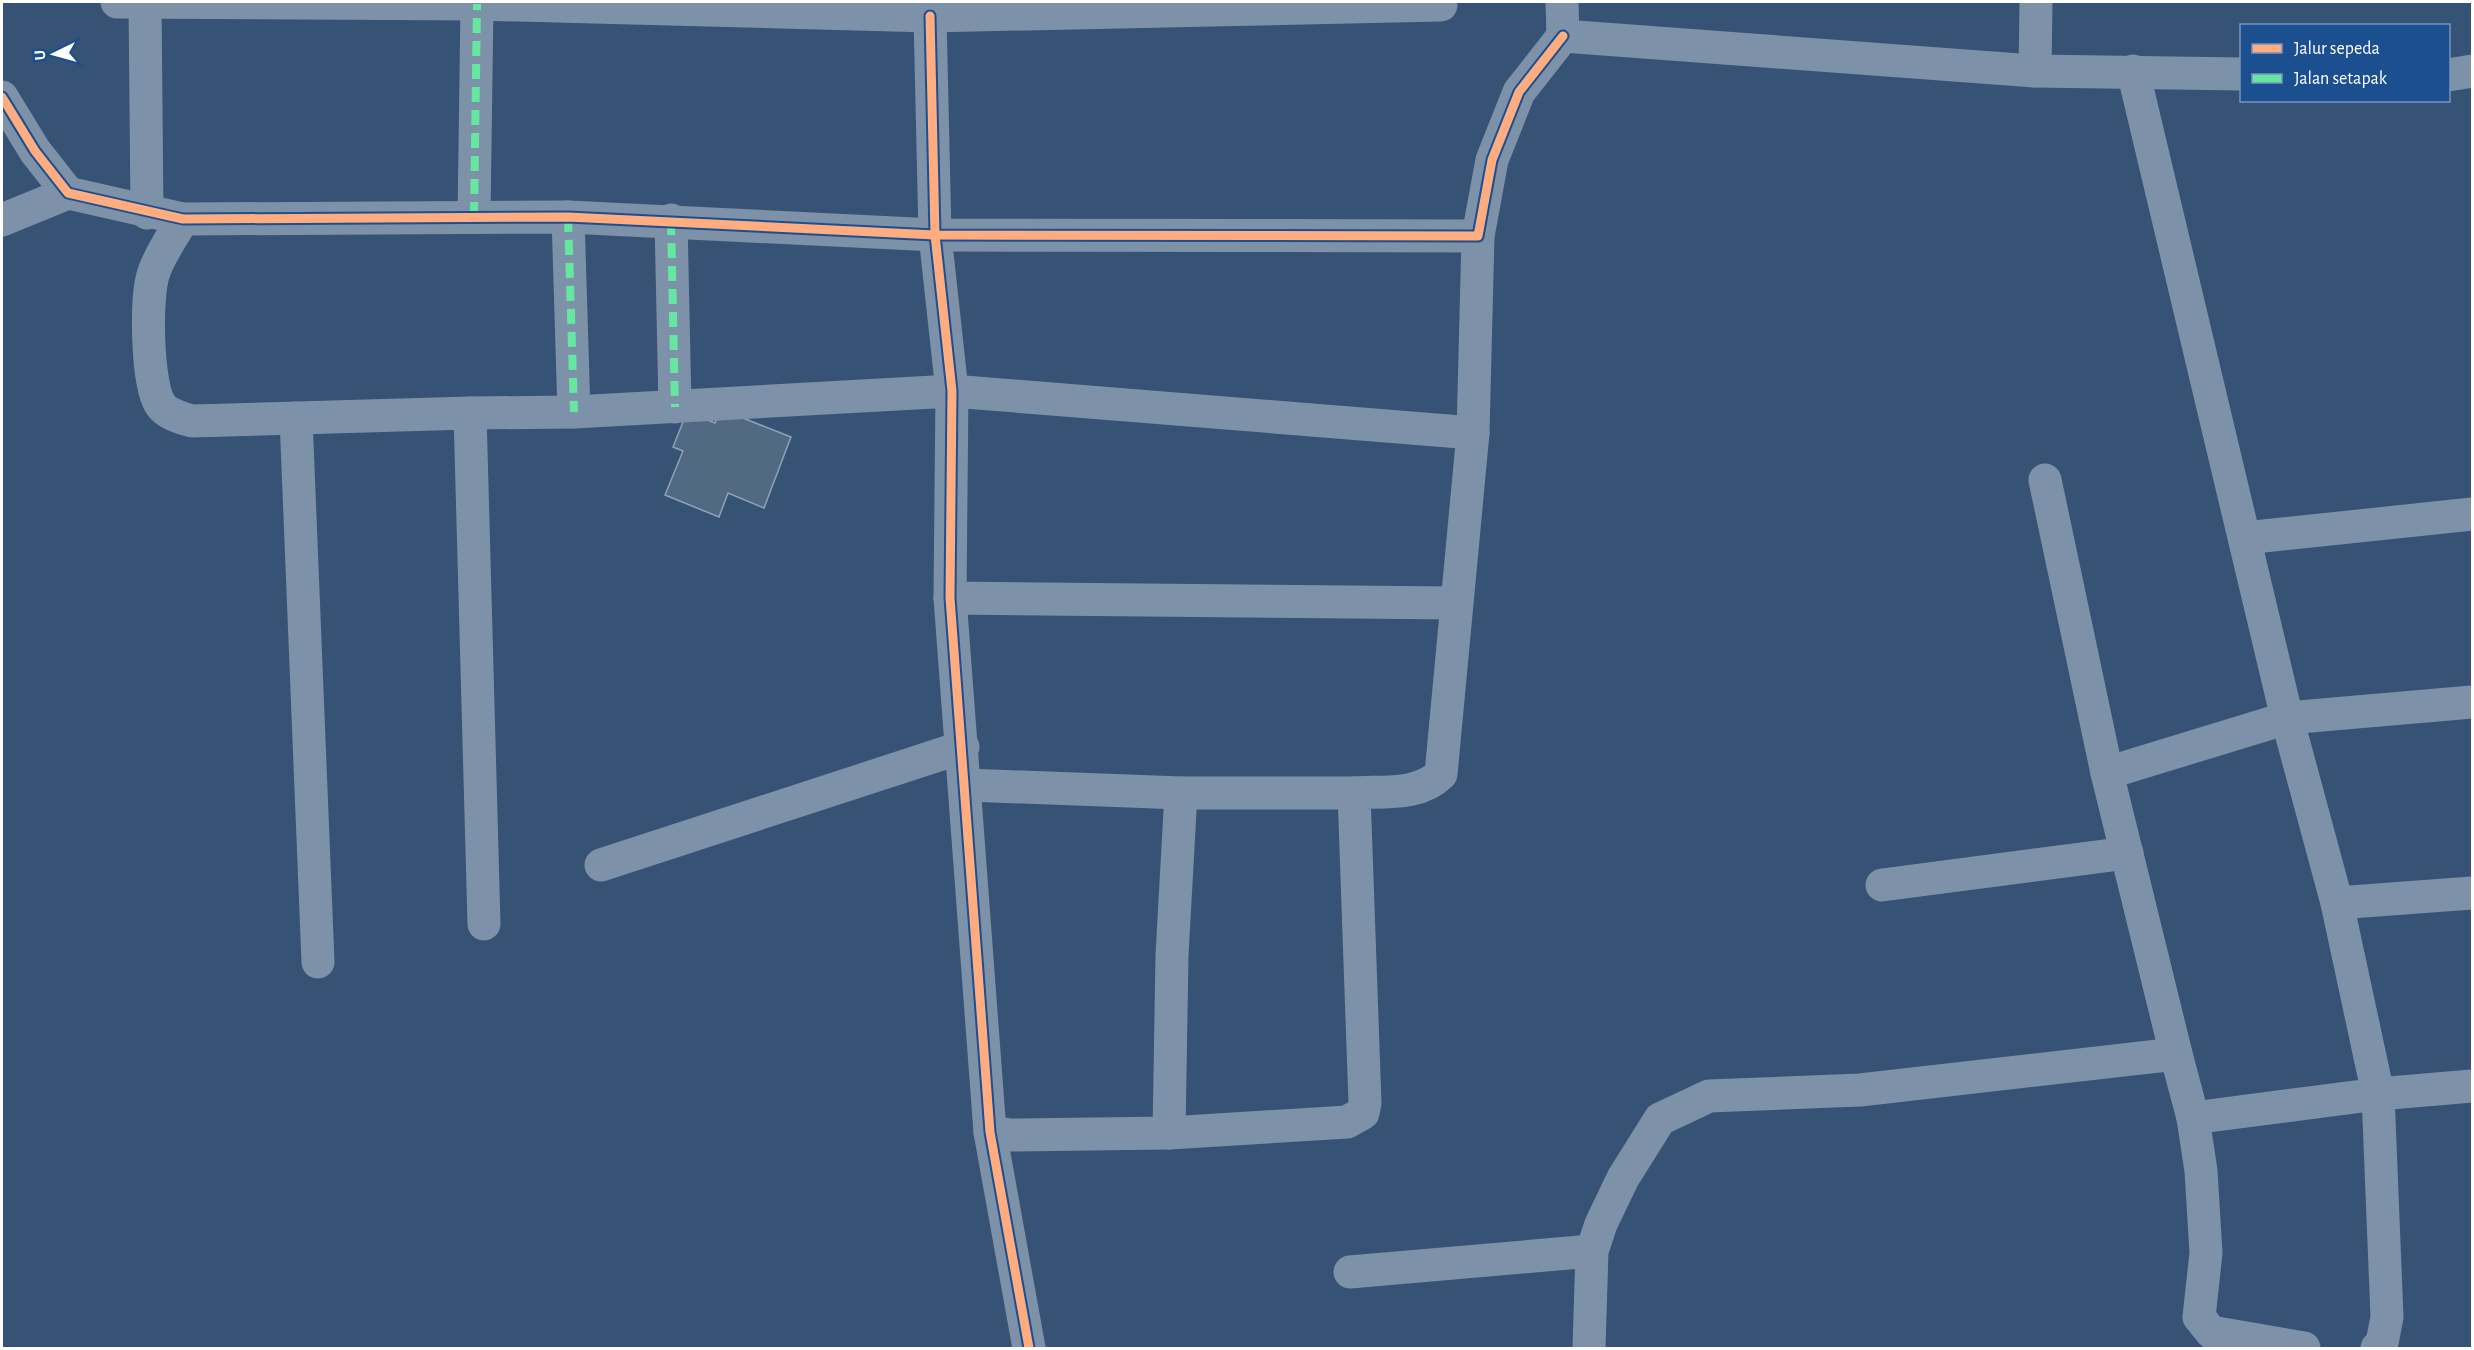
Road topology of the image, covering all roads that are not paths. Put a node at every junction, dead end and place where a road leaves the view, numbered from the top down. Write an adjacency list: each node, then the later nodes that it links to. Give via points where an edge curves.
1 (136, 2): 4 (street); 15 (street)
2 (1562, 2): 7 (street)
3 (2036, 2): 8 (street)
4 (477, 4): 6 (street); 16 (street)
5 (1441, 4): 6 (street)
6 (930, 16): 21 (street)
7 (1563, 36): 8 (street); 22 (street, via 1519,92 1492,160)
8 (2035, 71): 9 (street)
9 (2133, 71): 11 (street); 31 (street)
10 (2472, 71): 12 (street)
11 (2240, 74)
12 (2450, 75)
13 (2, 97): 14 (street, via 35,151)
14 (68, 193): 15 (street); 19 (street)
15 (147, 213): 18 (street)
16 (474, 217): 17 (street); 18 (street)
17 (568, 217): 20 (street); 26 (street)
18 (183, 219): 27 (street, via 153,273 148,310 152,380 160,405 177,417 192,421)
19 (2, 220)
20 (671, 220): 21 (street); 24 (street)
21 (935, 235): 22 (street); 23 (street)
22 (1478, 236): 28 (street)
23 (952, 391): 24 (street); 28 (street); 32 (street)
24 (675, 407): 26 (street)
25 (470, 412): 26 (street); 27 (street); 46 (street)
26 (574, 412)
27 (296, 418): 47 (street)
28 (1473, 433): 33 (street)
29 (2045, 480): 37 (street)
30 (2472, 514): 31 (street)
31 (2245, 538): 35 (street)
32 (950, 598): 33 (street); 36 (street)
33 (1455, 603): 40 (street, via 1441,774 1418,789)
34 (2472, 702): 35 (street)
35 (2286, 718): 37 (street); 45 (street)
36 (963, 747): 38 (street); 42 (street)
37 (2107, 773): 41 (street)
38 (966, 785): 39 (street); 52 (street)
39 (1181, 793): 40 (street); 53 (street, via 1172,955)
40 (1354, 793): 53 (street, via 1363,1113 1347,1122)
41 (2127, 854): 43 (street); 48 (street)
42 (601, 865)
43 (1882, 885)
44 (2472, 893): 45 (street)
45 (2337, 903): 50 (street)
46 (484, 924)
47 (318, 962)
48 (2176, 1054): 51 (street); 54 (street, via 1860,1090 1709,1096 1660,1119 1623,1178)
49 (2472, 1086): 50 (street)
50 (2378, 1094): 51 (street); 59 (street, via 2387,1317 2382,1343)
51 (2193, 1118): 58 (street, via 2206,1253 2199,1317 2211,1332)
52 (990, 1132): 53 (street); 56 (street)
53 (1169, 1133)
54 (1592, 1251): 55 (street); 57 (street)
55 (1350, 1272)
56 (1029, 1348)
57 (1588, 1348)
58 (2304, 1348)
59 (2376, 1348)

